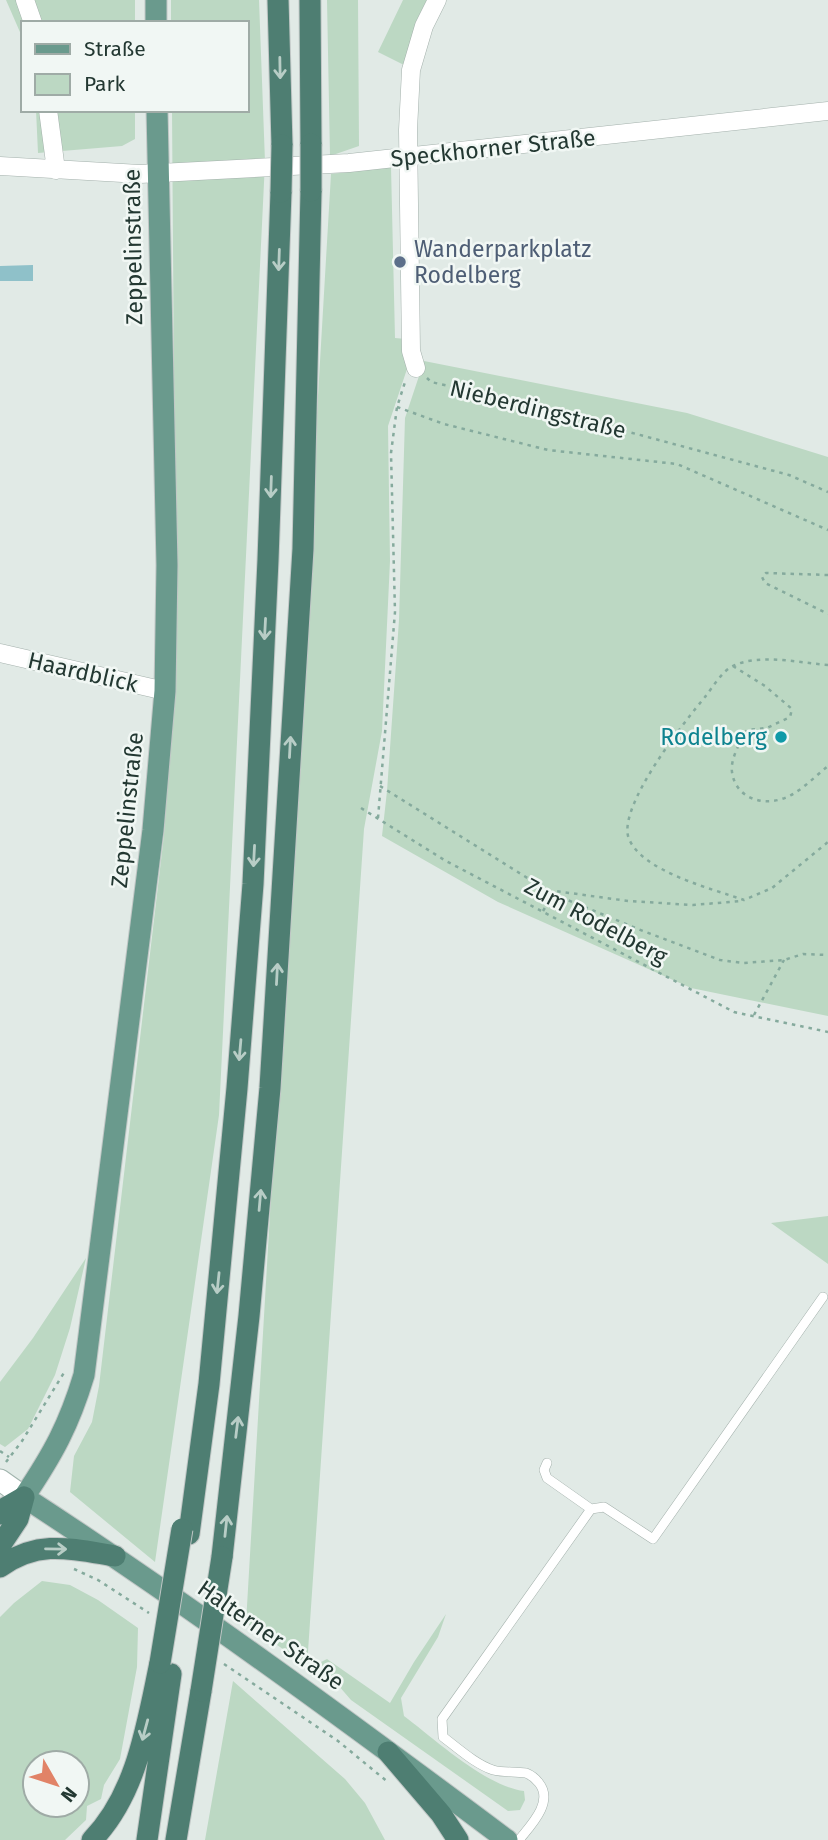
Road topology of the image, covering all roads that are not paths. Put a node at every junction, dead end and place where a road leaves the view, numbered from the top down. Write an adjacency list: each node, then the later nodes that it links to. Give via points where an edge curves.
1 (25, 0): 6 (street)
2 (156, 0): 7 (main road)
3 (278, 0): 27 (highway, one-way to 27, bridge, via 281,192 253,884 215,1315)
4 (310, 0): 31 (highway, one-way to 4, bridge, via 222,1557 270,1088 303,549)
5 (437, 0): 11 (street, via 411,70)
6 (32, 21)
7 (156, 21)
8 (828, 111): 11 (street, Speckhorner Straße)
9 (48, 112): 13 (street)
10 (157, 112): 14 (main road, Zeppelinstraße)
11 (409, 157): 14 (street, Speckhorner Straße); 15 (street, via 411,351)
12 (0, 166): 13 (street, Speckhorner Straße)
13 (55, 170): 14 (street, Speckhorner Straße)
14 (157, 173): 17 (main road, Zeppelinstraße, via 167,565)
15 (416, 368)
16 (0, 653): 17 (street, Haardblick)
17 (165, 691): 21 (main road, Zeppelinstraße, via 151,843 85,1375 56,1449)
18 (823, 1297): 22 (lane, via 653,1539 604,1507)
19 (547, 1463): 22 (lane, via 547,1478)
20 (3, 1472): 21 (main road, Halterner Straße)
21 (24, 1497): 23 (highway); 24 (highway, via 18,1519); 25 (main road, Halterner Straße)
22 (591, 1509): 34 (lane, via 442,1719 443,1737 475,1760 492,1770 525,1773 542,1786 541,1811)
23 (0, 1514)
24 (0, 1546)
25 (115, 1556): 26 (highway, one-way to 25, via 34,1549); 28 (main road, Halterner Straße)
26 (0, 1567)
27 (166, 1666): 29 (highway, one-way to 29, via 121,1800); 30 (highway)
28 (388, 1752): 32 (highway); 33 (main road, Halterner Straße)
29 (92, 1840)
30 (147, 1840)
31 (176, 1840)
32 (458, 1840)
33 (508, 1840)
34 (519, 1840)

